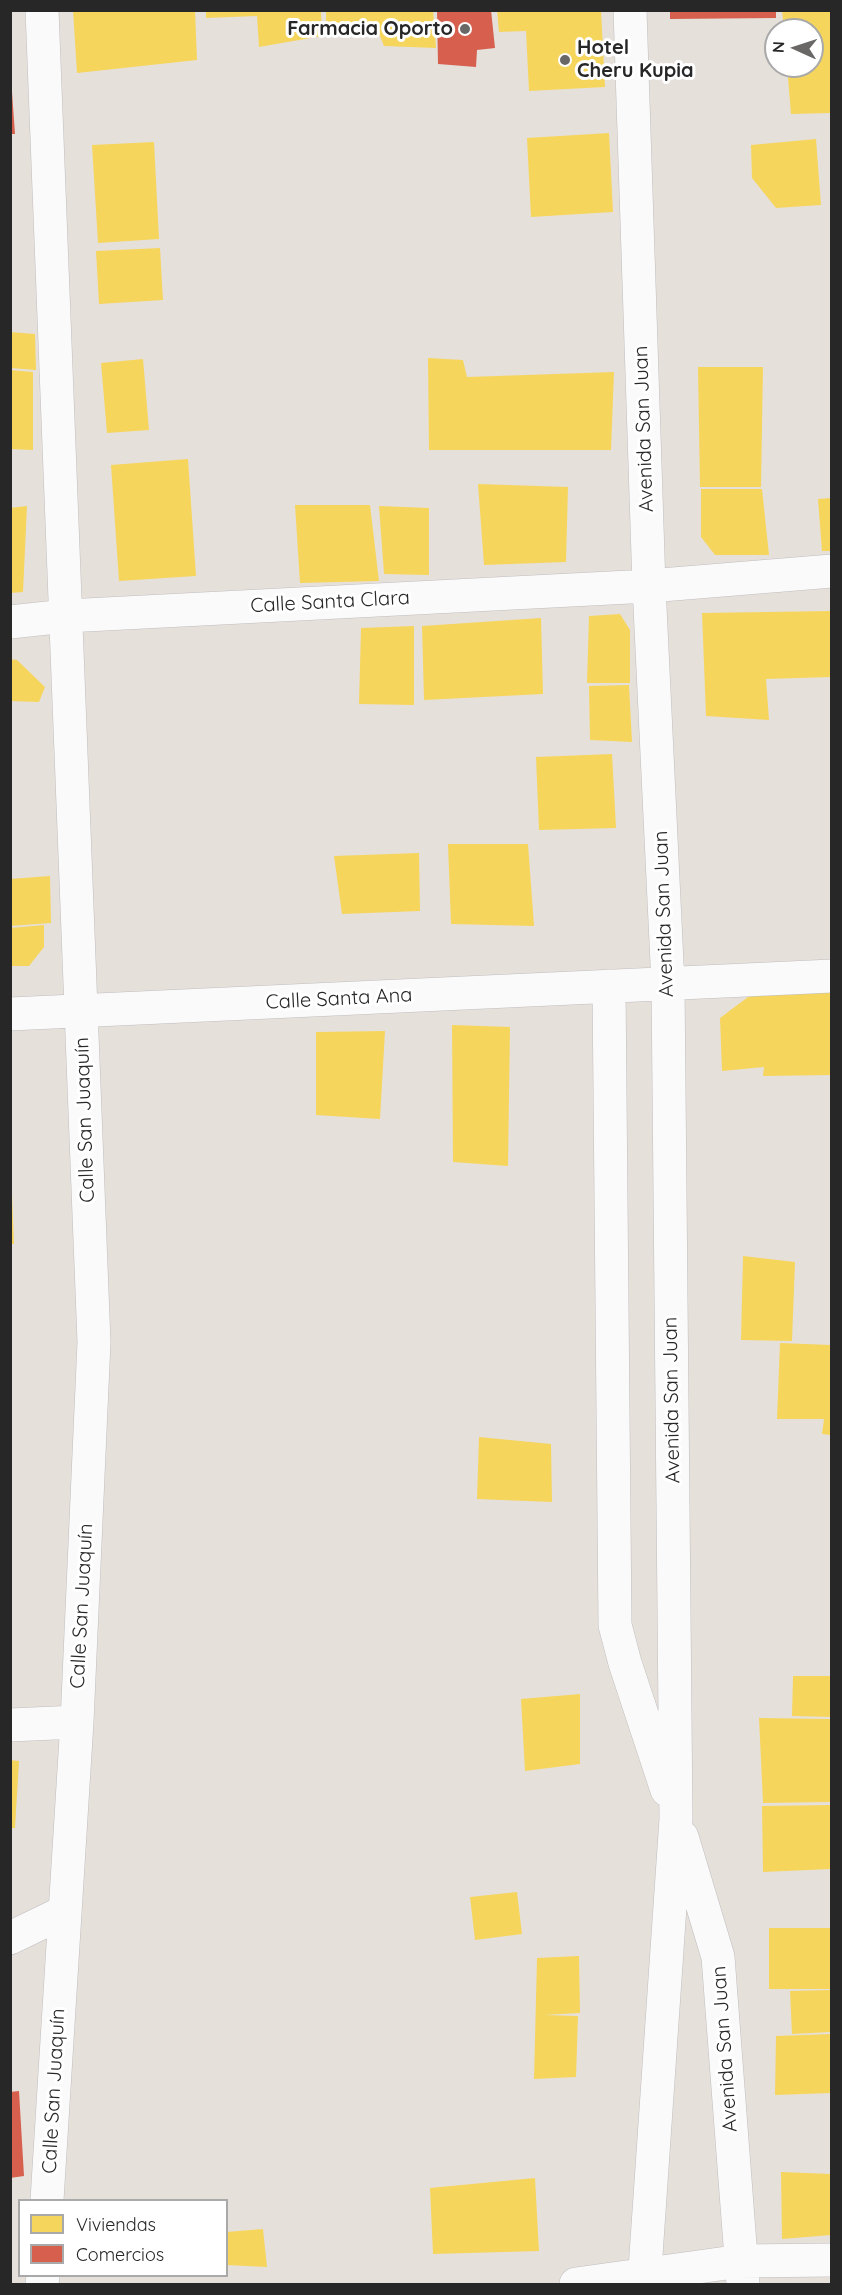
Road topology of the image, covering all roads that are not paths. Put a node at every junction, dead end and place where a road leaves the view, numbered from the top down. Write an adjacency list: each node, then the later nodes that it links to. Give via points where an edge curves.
1 (42, 10): 5 (street, Calle San Juaquín)
2 (630, 10): 4 (street, Avenida San Juan)
3 (831, 571): 4 (street, Calle Santa Clara)
4 (649, 586): 5 (street, Calle Santa Clara); 8 (street, Avenida San Juan)
5 (66, 616): 6 (street, Calle Santa Clara); 10 (street, Calle San Juaquín)
6 (10, 622)
7 (831, 976): 8 (street, Calle Santa Ana)
8 (668, 984): 9 (street, Calle Santa Ana); 14 (street, Avenida San Juan)
9 (609, 986): 10 (street, Calle Santa Ana); 14 (street, Avenida San Juan, via 615,1624)
10 (81, 1011): 11 (street, Calle Santa Ana); 12 (street, Calle San Juaquín, via 94,1342)
11 (10, 1014)
12 (77, 1722): 13 (street); 15 (street, Calle San Juaquín)
13 (10, 1725)
14 (676, 1819): 19 (street, Avenida San Juan, via 718,1958); 20 (street, Avenida San Juan)
15 (64, 1912): 16 (street); 17 (street, Calle San Juaquín)
16 (10, 1938)
17 (47, 2199)
18 (831, 2260): 19 (street)
19 (742, 2273): 20 (street)
20 (644, 2281): 21 (street)
21 (576, 2284)

